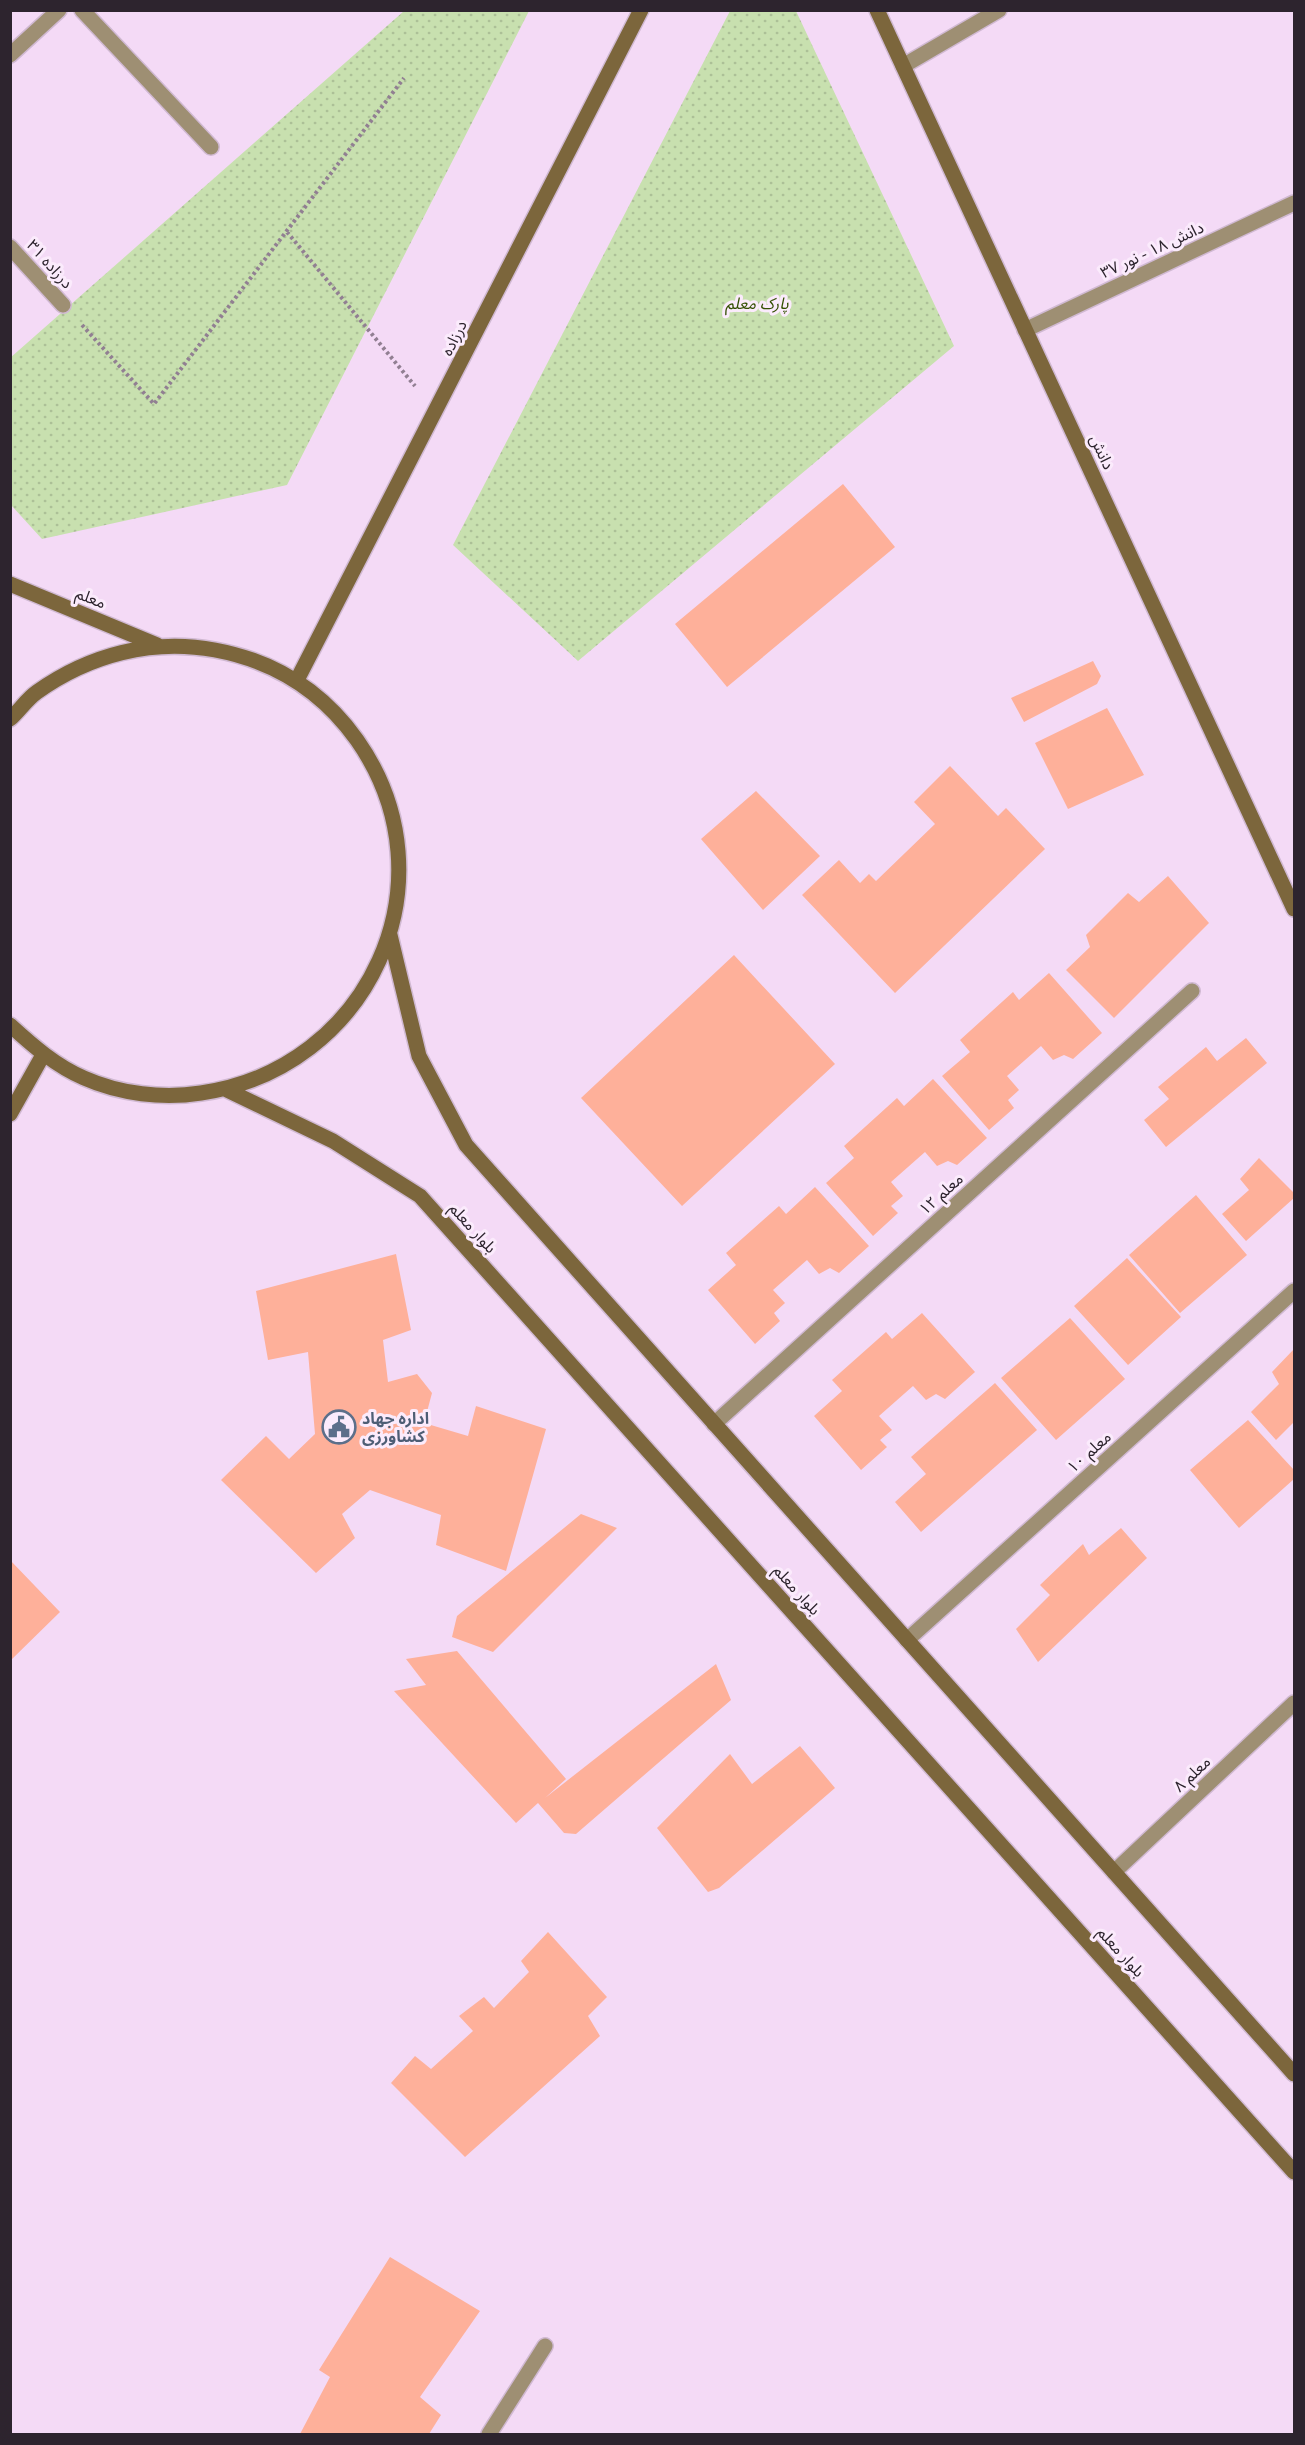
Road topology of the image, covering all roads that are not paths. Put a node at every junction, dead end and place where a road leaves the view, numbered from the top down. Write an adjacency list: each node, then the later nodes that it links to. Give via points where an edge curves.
1 (59, 10): 6 (street)
2 (82, 10): 8 (street)
3 (641, 10): 15 (main road, درزاده)
4 (877, 10): 7 (main road, دانش)
5 (999, 10): 7 (street)
6 (10, 55)
7 (903, 66): 12 (main road, دانش)
8 (211, 147)
9 (1294, 203): 12 (street, دانش ۱۸ - نور ۳۷)
10 (10, 247): 11 (street, درزاده ۳۱)
11 (63, 304)
12 (1025, 330): 17 (main road, دانش)
13 (10, 584): 14 (main road, معلم)
14 (157, 645): 15 (main road, via 189,645 245,656); 16 (main road, via 93,660 35,693)
15 (297, 680): 18 (main road, via 340,717 374,765 394,819 399,877)
16 (10, 719)
17 (1294, 909)
18 (390, 935): 22 (main road, via 366,988 329,1034 282,1068); 25 (main road, via 419,1056 466,1145)
19 (1192, 991): 25 (street, معلم ۱۲)
20 (10, 1025): 21 (main road)
21 (43, 1055): 22 (main road, via 85,1078 131,1093 179,1096); 23 (main road)
22 (227, 1090): 30 (main road, بلوار معلم, via 333,1141 420,1196)
23 (10, 1114)
24 (1294, 1291): 26 (street, معلم ۱۰)
25 (714, 1424): 26 (main road)
26 (907, 1640): 28 (main road)
27 (1294, 1703): 28 (street, معلم ۸)
28 (1114, 1872): 29 (main road)
29 (1294, 2074)
30 (1294, 2172)
31 (545, 2346): 32 (street)
32 (489, 2434)

